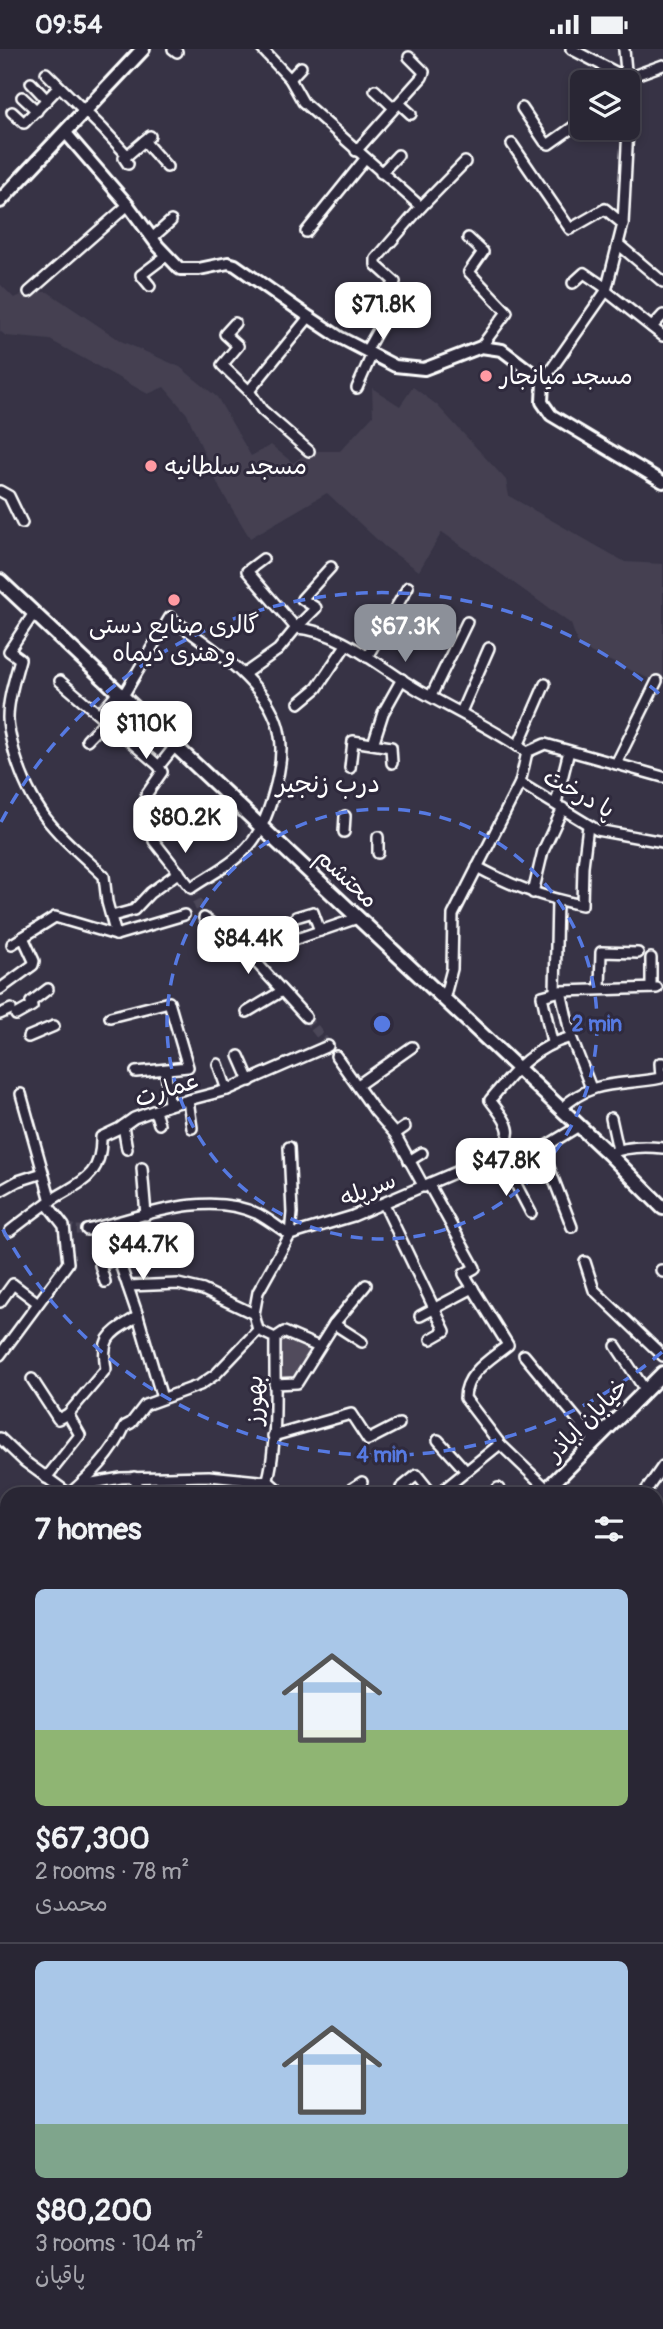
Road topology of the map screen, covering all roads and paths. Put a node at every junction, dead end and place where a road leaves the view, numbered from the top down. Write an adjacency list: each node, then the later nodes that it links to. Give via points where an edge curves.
1 (143, 49): 21 (main road)
2 (571, 49): 8 (street)
3 (265, 50): 12 (street)
4 (624, 50): 9 (street)
5 (409, 57): 18 (street, via 424,72)
6 (663, 65): 11 (street)
7 (301, 67): 12 (street)
8 (609, 70)
9 (626, 70)
10 (46, 73): 14 (street)
11 (640, 75)
12 (290, 79): 28 (street, via 303,102)
13 (31, 83): 17 (street)
14 (59, 87): 17 (street); 21 (street)
15 (375, 90): 18 (street)
16 (22, 97): 20 (street)
17 (47, 100): 20 (street)
18 (397, 105): 23 (street); 28 (street)
19 (522, 108): 24 (street, via 549,144)
20 (37, 111): 22 (street, via 24,123)
21 (84, 111): 25 (main road); 32 (street, via 128,159 147,138)
22 (12, 112)
23 (411, 114)
24 (570, 129)
25 (61, 136): 34 (main road); 35 (street)
26 (627, 140): 38 (street)
27 (512, 144): 38 (street, via 570,229 605,209)
28 (356, 151): 30 (street)
29 (398, 155): 33 (street)
30 (365, 159): 33 (street); 39 (street)
31 (465, 162): 36 (street)
32 (167, 167)
33 (380, 173): 36 (street)
34 (2, 196)
35 (128, 205): 41 (street); 48 (street)
36 (421, 208): 55 (street, via 376,259 376,265 395,282 384,299 386,316)
37 (171, 221): 41 (street)
38 (623, 224): 42 (street)
39 (306, 232)
40 (468, 237): 54 (street, via 483,252 469,272 508,311)
41 (152, 238): 43 (street)
42 (618, 244): 44 (street, via 632,247); 47 (street)
43 (166, 256): 46 (street, via 141,275); 50 (street, via 180,268 236,265)
44 (663, 282)
45 (573, 283): 47 (street, via 584,273)
46 (150, 286)
47 (606, 289): 52 (street); 56 (street)
48 (29, 292)
49 (663, 315): 52 (street)
50 (309, 317): 55 (street); 58 (street)
51 (235, 323): 58 (street, via 225,334 238,346 222,365)
52 (652, 327): 53 (street)
53 (663, 335)
54 (481, 347): 55 (street, via 424,369 395,366); 56 (street, via 502,350)
55 (369, 352): 57 (street)
56 (543, 381): 60 (street, via 542,402 551,415)
57 (357, 388)
58 (249, 391): 59 (street, via 262,410)
59 (309, 451)
60 (663, 482)
61 (0, 491): 62 (street, via 9,496)
62 (22, 523)
63 (263, 559): 69 (street, via 247,571)
64 (331, 567): 69 (street, via 302,599 316,608)
65 (0, 581): 67 (main road, محتشم)
66 (408, 587): 72 (street)
67 (34, 613): 78 (main road, محتشم); 111 (street, via 9,651 20,659 8,717 10,735 19,769 44,819 104,876)
68 (467, 622): 79 (street)
69 (296, 628): 70 (street); 73 (street, via 278,650)
70 (346, 645): 72 (street); 80 (street, via 317,688)
71 (489, 648): 81 (street)
72 (368, 657): 74 (street)
73 (244, 674): 78 (street, via 170,617); 98 (street, via 271,710 281,737 276,784)
74 (402, 679): 79 (street); 84 (street)
75 (60, 681): 82 (street)
76 (657, 681): 90 (street)
77 (545, 684): 86 (street)
78 (120, 694): 82 (street); 85 (main road, محتشم)
79 (431, 696): 81 (street)
80 (299, 703)
81 (461, 712): 86 (street)
82 (103, 717): 83 (street); 91 (street)
83 (87, 740)
84 (373, 744): 89 (street, via 391,747); 92 (street, via 353,741)
85 (175, 746): 91 (street); 98 (main road, محتشم)
86 (519, 746): 88 (street)
87 (569, 751): 88 (street, via 545,744); 90 (street); 96 (street)
88 (527, 752): 94 (street)
89 (392, 763)
90 (616, 764): 93 (street)
91 (159, 766): 95 (street, via 162,772)
92 (350, 768)
93 (663, 778)
94 (520, 783): 96 (street, پا درخت); 105 (street)
95 (146, 795)
96 (559, 806): 99 (street, پا درخت); 107 (street)
97 (345, 816): 100 (street)
98 (261, 826): 106 (street, via 248,847 191,888); 114 (main road, محتشم)
99 (588, 826): 103 (street, پا درخت); 108 (street, via 582,905)
100 (345, 832)
101 (377, 837): 104 (street)
102 (154, 841): 106 (street)
103 (663, 842)
104 (378, 853)
105 (477, 867): 107 (street); 130 (street, via 453,915 452,969)
106 (179, 872): 109 (street)
107 (533, 893): 108 (street)
108 (557, 900): 129 (street)
109 (134, 910): 111 (street); 115 (street)
110 (184, 915): 115 (street)
111 (112, 916): 117 (street)
112 (296, 917): 116 (street, via 313,912)
113 (204, 918): 124 (street, via 236,940)
114 (358, 918): 116 (street); 130 (main road, محتشم)
115 (138, 928): 117 (street)
116 (320, 931): 118 (street)
117 (116, 935): 119 (street, via 55,917)
118 (307, 935): 121 (street); 124 (street)
119 (23, 937): 120 (street); 125 (street, via 33,965)
120 (12, 944)
121 (311, 947)
122 (638, 953): 127 (street, via 601,953)
123 (651, 958): 127 (street, via 654,988)
124 (253, 960): 128 (street)
125 (0, 989)
126 (48, 989): 132 (street, via 32,1006)
127 (600, 989): 129 (street)
128 (282, 991): 131 (street); 134 (street)
129 (558, 992): 137 (street); 138 (street, via 542,996)
130 (444, 999): 145 (main road, محتشم)
131 (247, 1011)
132 (0, 1014)
133 (110, 1017): 146 (street, via 169,1002 188,1067)
134 (306, 1017)
135 (54, 1026): 136 (street)
136 (28, 1037)
137 (571, 1037): 138 (street); 150 (street)
138 (552, 1042): 145 (street)
139 (328, 1046): 148 (street, عمارت)
140 (412, 1047): 149 (street)
141 (239, 1056): 148 (street)
142 (335, 1056): 149 (street)
143 (663, 1063): 150 (street, via 661,1078)
144 (218, 1064): 151 (street)
145 (517, 1068): 155 (main road, محتشم); 170 (street, via 490,1100 509,1130 507,1143)
146 (166, 1070): 147 (street); 154 (street)
147 (136, 1072)
148 (250, 1081): 151 (street, عمارت)
149 (358, 1086): 163 (street)
150 (591, 1088): 155 (street)
151 (227, 1090): 153 (street, عمارت)
152 (21, 1094): 174 (street)
153 (188, 1100): 154 (street, عمارت); 162 (street)
154 (169, 1105): 156 (street, عمارت)
155 (561, 1109): 160 (main road, محتشم)
156 (155, 1111): 158 (street); 159 (street, عمارت)
157 (611, 1118): 168 (street)
158 (159, 1124)
159 (123, 1126): 166 (street); 177 (street, عمارت, via 101,1137 99,1157 86,1180)
160 (579, 1126): 167 (street); 168 (main road, محتشم)
161 (405, 1127): 163 (street)
162 (192, 1128)
163 (395, 1134): 171 (street)
164 (289, 1147): 186 (street)
165 (663, 1148): 168 (street)
166 (127, 1149)
167 (542, 1149): 173 (street); 183 (street)
168 (614, 1152): 179 (main road, محتشم)
169 (422, 1153): 171 (street)
170 (496, 1155): 173 (street); 175 (street, سرپله)
171 (409, 1161): 175 (street)
172 (142, 1168): 181 (street)
173 (508, 1169): 180 (street)
174 (43, 1173): 176 (street); 177 (street)
175 (426, 1186): 178 (street, سرپله); 192 (street, via 475,1268 464,1274)
176 (0, 1191)
177 (49, 1202): 185 (street, عمارت); 194 (street, via 64,1226 68,1263)
178 (384, 1204): 186 (street, سرپله); 195 (street)
179 (663, 1208)
180 (531, 1213)
181 (146, 1216): 182 (street); 186 (street, via 191,1206 234,1206 258,1214)
182 (107, 1226): 184 (street); 187 (street)
183 (572, 1227)
184 (87, 1230)
185 (10, 1231)
186 (290, 1235): 196 (street, via 258,1292)
187 (118, 1258): 189 (street, via 100,1265); 191 (street)
188 (585, 1262): 208 (street, via 594,1290)
189 (105, 1282)
190 (366, 1285): 199 (street)
191 (128, 1286): 196 (street, via 178,1284 203,1290); 197 (street)
192 (472, 1288): 195 (street); 220 (street, via 508,1345 473,1373 465,1398)
193 (0, 1302): 194 (street, via 13,1285)
194 (38, 1303): 206 (street)
195 (434, 1308): 198 (street); 202 (street, via 445,1331)
196 (254, 1314): 200 (street)
197 (138, 1316): 213 (street); 214 (street, via 112,1332 102,1350 106,1369)
198 (420, 1316)
199 (334, 1324): 203 (street); 205 (street)
200 (258, 1329): 201 (street); 213 (street, via 216,1374 200,1385)
201 (275, 1338): 205 (street, via 284,1332); 211 (street, بهورز)
202 (431, 1339)
203 (362, 1342)
204 (616, 1346): 212 (street)
205 (319, 1347): 211 (street, via 297,1383)
206 (0, 1355)
207 (524, 1355): 219 (street)
208 (663, 1356)
209 (663, 1373): 212 (main road, خیابان اباذر)
210 (32, 1379): 214 (street, via 58,1419)
211 (274, 1384): 216 (street, بهورز)
212 (645, 1391): 219 (main road, خیابان اباذر)
213 (162, 1398): 227 (street, via 145,1405 125,1426 102,1463)
214 (68, 1414): 224 (street, via 80,1435)
215 (398, 1424): 216 (street, via 369,1440 351,1414)
216 (273, 1436): 225 (street, بهورز)
217 (0, 1438): 224 (street)
218 (438, 1440): 222 (street)
219 (595, 1441): 238 (main road, خیابان اباذر)
220 (500, 1444): 222 (street); 237 (street)
221 (663, 1466): 239 (street)
222 (467, 1471): 236 (street)
223 (134, 1477): 225 (street, via 209,1476); 227 (street); 230 (street)
224 (46, 1478): 228 (street)
225 (269, 1482): 231 (street); 232 (street)
226 (362, 1482): 233 (street)
227 (79, 1485): 229 (street)
228 (58, 1487)
229 (77, 1487)
230 (138, 1487)
231 (266, 1487)
232 (275, 1487)
233 (354, 1487)
234 (402, 1487): 235 (street, via 416,1475)
235 (427, 1487)
236 (446, 1487)
237 (539, 1487)
238 (549, 1487)
239 (649, 1487)

